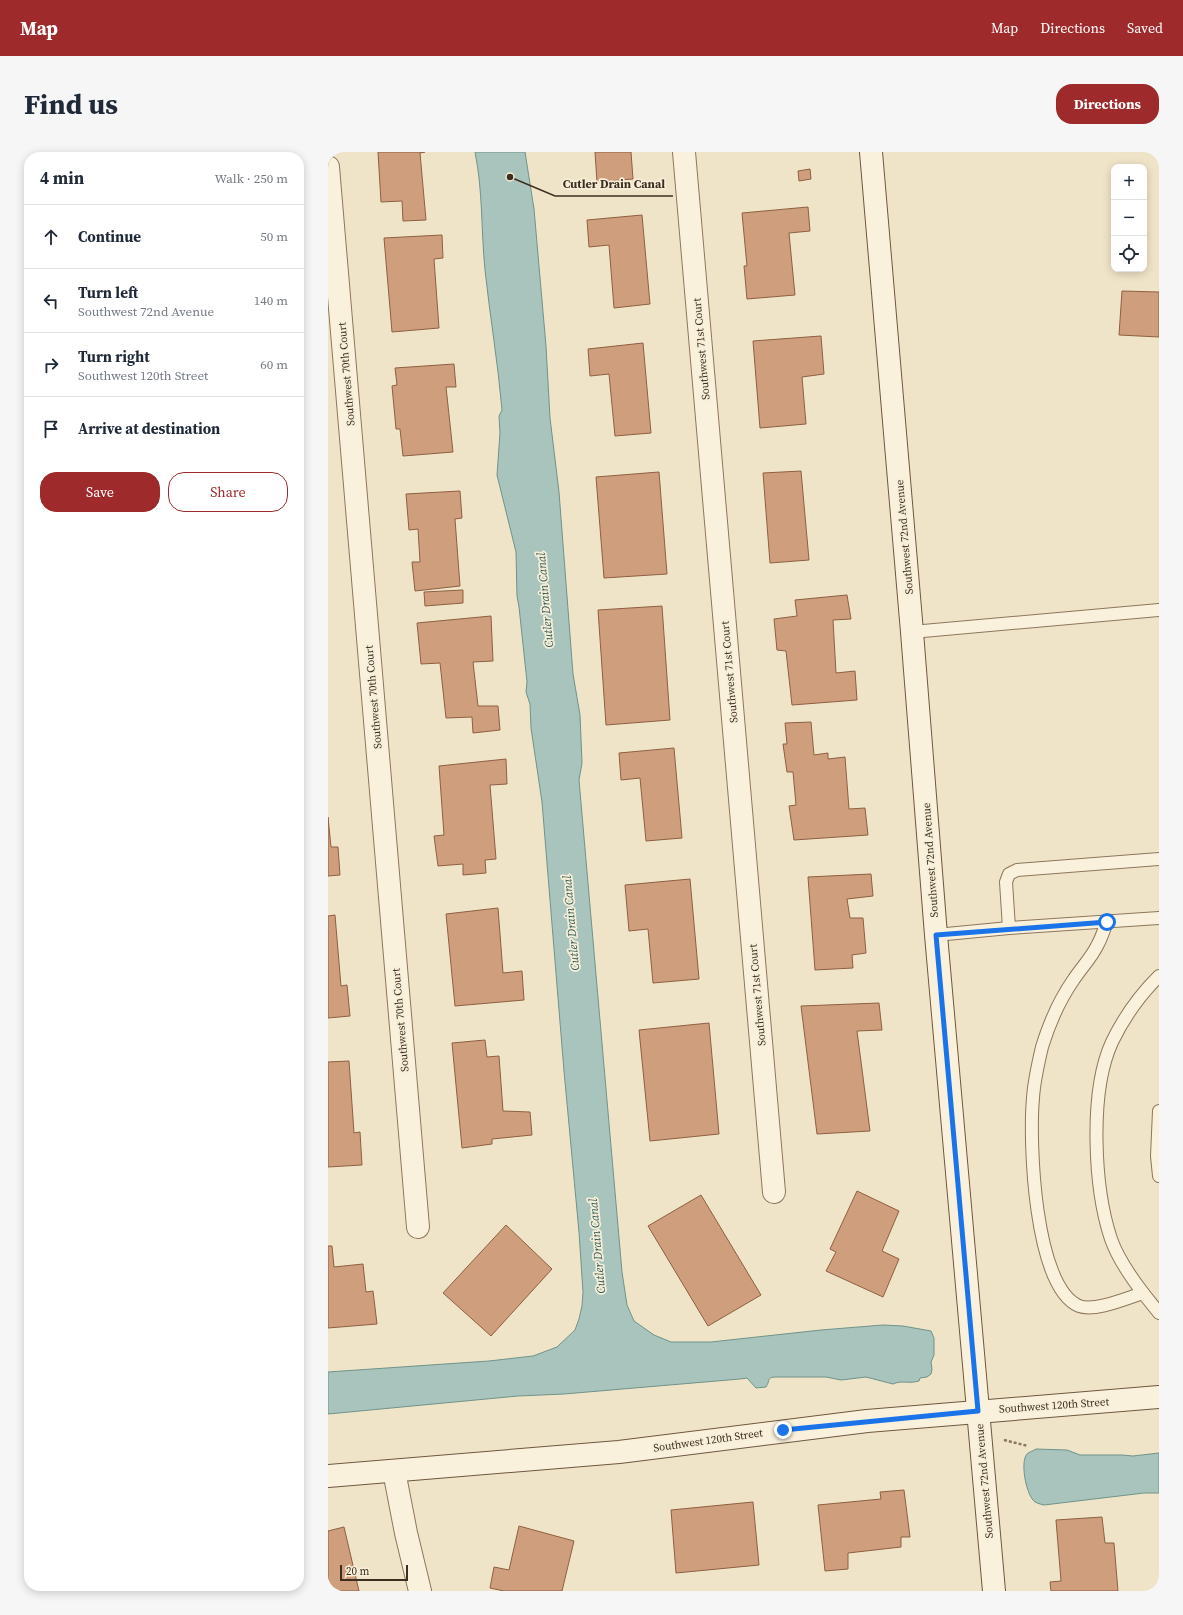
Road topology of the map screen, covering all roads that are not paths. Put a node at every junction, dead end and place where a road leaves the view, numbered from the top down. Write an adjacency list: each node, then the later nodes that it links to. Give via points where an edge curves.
1 (684, 152): 14 (street, Southwest 71st Court)
2 (871, 152): 5 (street, Southwest 72nd Avenue)
3 (328, 167): 15 (street, Southwest 70th Court)
4 (1159, 610): 5 (lane)
5 (912, 632): 10 (street, Southwest 72nd Avenue)
6 (1159, 859): 9 (lane, via 1017,870 1009,874 1006,882)
7 (1159, 918): 8 (lane)
8 (1107, 922): 9 (lane); 16 (lane, via 1098,944 1062,998 1043,1046 1036,1072 1031,1125 1036,1197 1048,1263 1068,1299 1080,1306 1093,1307)
9 (1009, 928): 10 (lane)
10 (936, 935): 19 (street, Southwest 72nd Avenue)
11 (1159, 976): 16 (lane, via 1126,1016 1112,1043 1104,1066 1097,1111 1098,1160 1104,1213 1119,1258)
12 (1159, 1112): 13 (lane)
13 (1159, 1176)
14 (774, 1192)
15 (418, 1226)
16 (1143, 1293): 17 (lane)
17 (1159, 1313)
18 (1159, 1397): 19 (street, Southwest 120th Street)
19 (978, 1411): 20 (street, Southwest 120th Street, via 790,1429 619,1452); 23 (street, Southwest 72nd Avenue)
20 (394, 1471): 21 (street, Southwest 120th Street); 22 (street)
21 (328, 1476)
22 (420, 1591)
23 (994, 1591)

